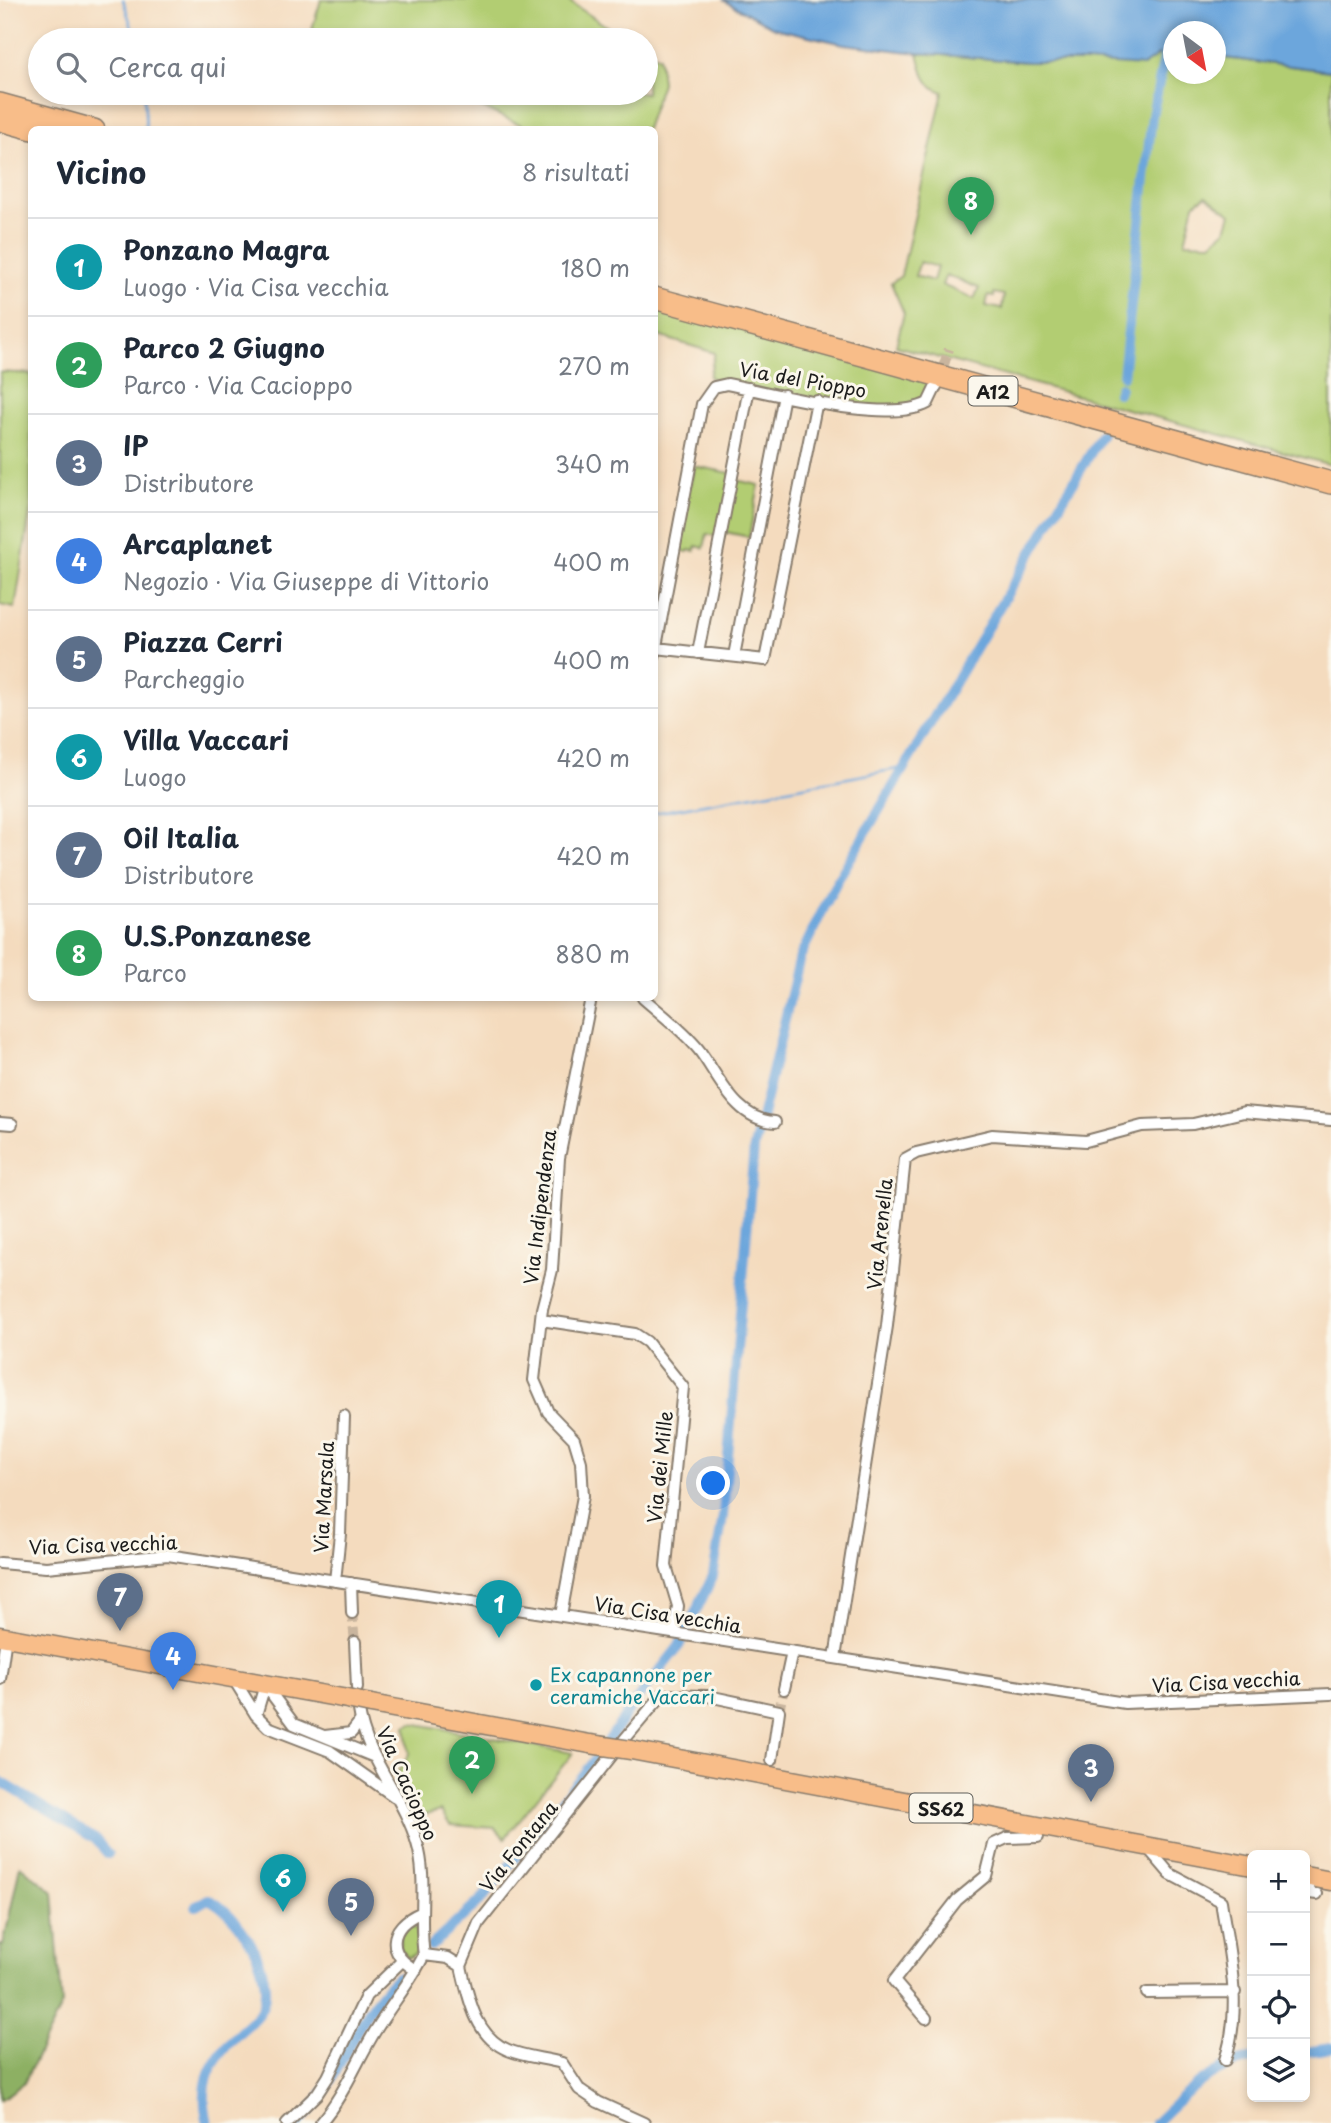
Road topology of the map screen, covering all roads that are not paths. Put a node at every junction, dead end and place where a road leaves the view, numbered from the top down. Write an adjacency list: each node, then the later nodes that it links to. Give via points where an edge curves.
1 (0, 104): 3 (highway)
2 (0, 120): 4 (highway)
3 (80, 126)
4 (28, 128)
5 (658, 284): 11 (highway, A12)
6 (658, 299): 12 (highway, A12)
7 (939, 380): 10 (street, Via del Pioppo, via 928,403 908,411)
8 (749, 388): 9 (street, Via del Pioppo); 13 (street, Via del Pioppo, via 721,384 702,404); 15 (street)
9 (784, 395): 10 (street, Via del Pioppo); 16 (street)
10 (817, 401): 16 (street, via 765,660)
11 (1331, 468)
12 (1331, 483)
13 (658, 636)
14 (658, 652): 15 (street)
15 (698, 653): 16 (street)
16 (734, 656)
17 (590, 1001): 23 (street, Via Indipendenza, via 559,1158 552,1270)
18 (646, 1001): 19 (street, via 699,1051 719,1084)
19 (767, 1120)
20 (1331, 1120): 34 (street, Via Arenella, via 1244,1112 1193,1124 1142,1126 1086,1141 992,1135 905,1158 887,1326)
21 (0, 1123): 22 (street)
22 (12, 1124)
23 (541, 1320): 29 (street, Via Indipendenza, via 534,1380 548,1412 574,1439 583,1478); 30 (street, Via dei Mille, via 635,1334 647,1342 683,1387 666,1566 678,1606)
24 (344, 1416): 26 (street, Via Marsala)
25 (0, 1563): 26 (street, Via Cisa vecchia, via 46,1567 168,1555)
26 (335, 1581): 27 (street, Via Cisa vecchia)
27 (351, 1583): 28 (street); 29 (street, Via Cisa vecchia)
28 (352, 1613)
29 (561, 1615): 30 (street, Via Cisa vecchia)
30 (677, 1633): 33 (street, Via Cisa vecchia)
31 (3, 1637): 35 (main road, SS62); 36 (street)
32 (355, 1642): 40 (street)
33 (792, 1652): 34 (street, Via Cisa vecchia); 38 (street)
34 (835, 1658): 41 (street, Via Cisa vecchia, via 1125,1703)
35 (233, 1678): 37 (main road, SS62); 44 (street)
36 (0, 1679)
37 (265, 1685): 39 (main road, SS62); 42 (street); 44 (street)
38 (784, 1689)
39 (297, 1690): 40 (main road, SS62); 42 (street)
40 (350, 1693): 43 (main road, SS62, bridge)
41 (1331, 1694)
42 (283, 1710): 45 (street, via 293,1724)
43 (364, 1712): 45 (street, via 351,1733); 46 (main road, SS62, bridge); 47 (street, Via Cacioppo)
44 (256, 1715): 49 (street, via 268,1727 330,1751)
45 (322, 1736): 47 (street)
46 (623, 1748): 48 (street, Via Fontana, via 662,1695 708,1696 779,1711); 51 (main road, SS62); 59 (street, Via Fontana, via 479,1923)
47 (375, 1757): 49 (street); 50 (street, Via Cacioppo)
48 (772, 1760)
49 (356, 1770): 50 (street)
50 (397, 1799): 56 (street, Via Cacioppo, via 420,1854)
51 (1038, 1827): 52 (main road, SS62); 63 (street, via 1037,1837 1007,1838 994,1844 986,1876 957,1900 894,1981)
52 (1147, 1847): 53 (main road, SS62); 61 (street, via 1170,1874 1221,1901)
53 (1247, 1866)
54 (1331, 1881): 55 (main road)
55 (1310, 1887)
56 (420, 1913): 57 (street, Via Cacioppo); 58 (street, via 410,1917 396,1935)
57 (424, 1955): 59 (street, via 448,1958); 60 (street)
58 (401, 1962): 60 (street); 65 (street, via 366,1996 328,2077)
59 (461, 1966): 67 (street, via 475,2016 493,2041 505,2049 562,2063 579,2089)
60 (416, 1970): 66 (street, via 379,2025 335,2106)
61 (1235, 1992): 62 (street); 64 (street)
62 (1147, 1993)
63 (926, 2018)
64 (1225, 2060)
65 (287, 2123)
66 (320, 2123)
67 (643, 2123)

